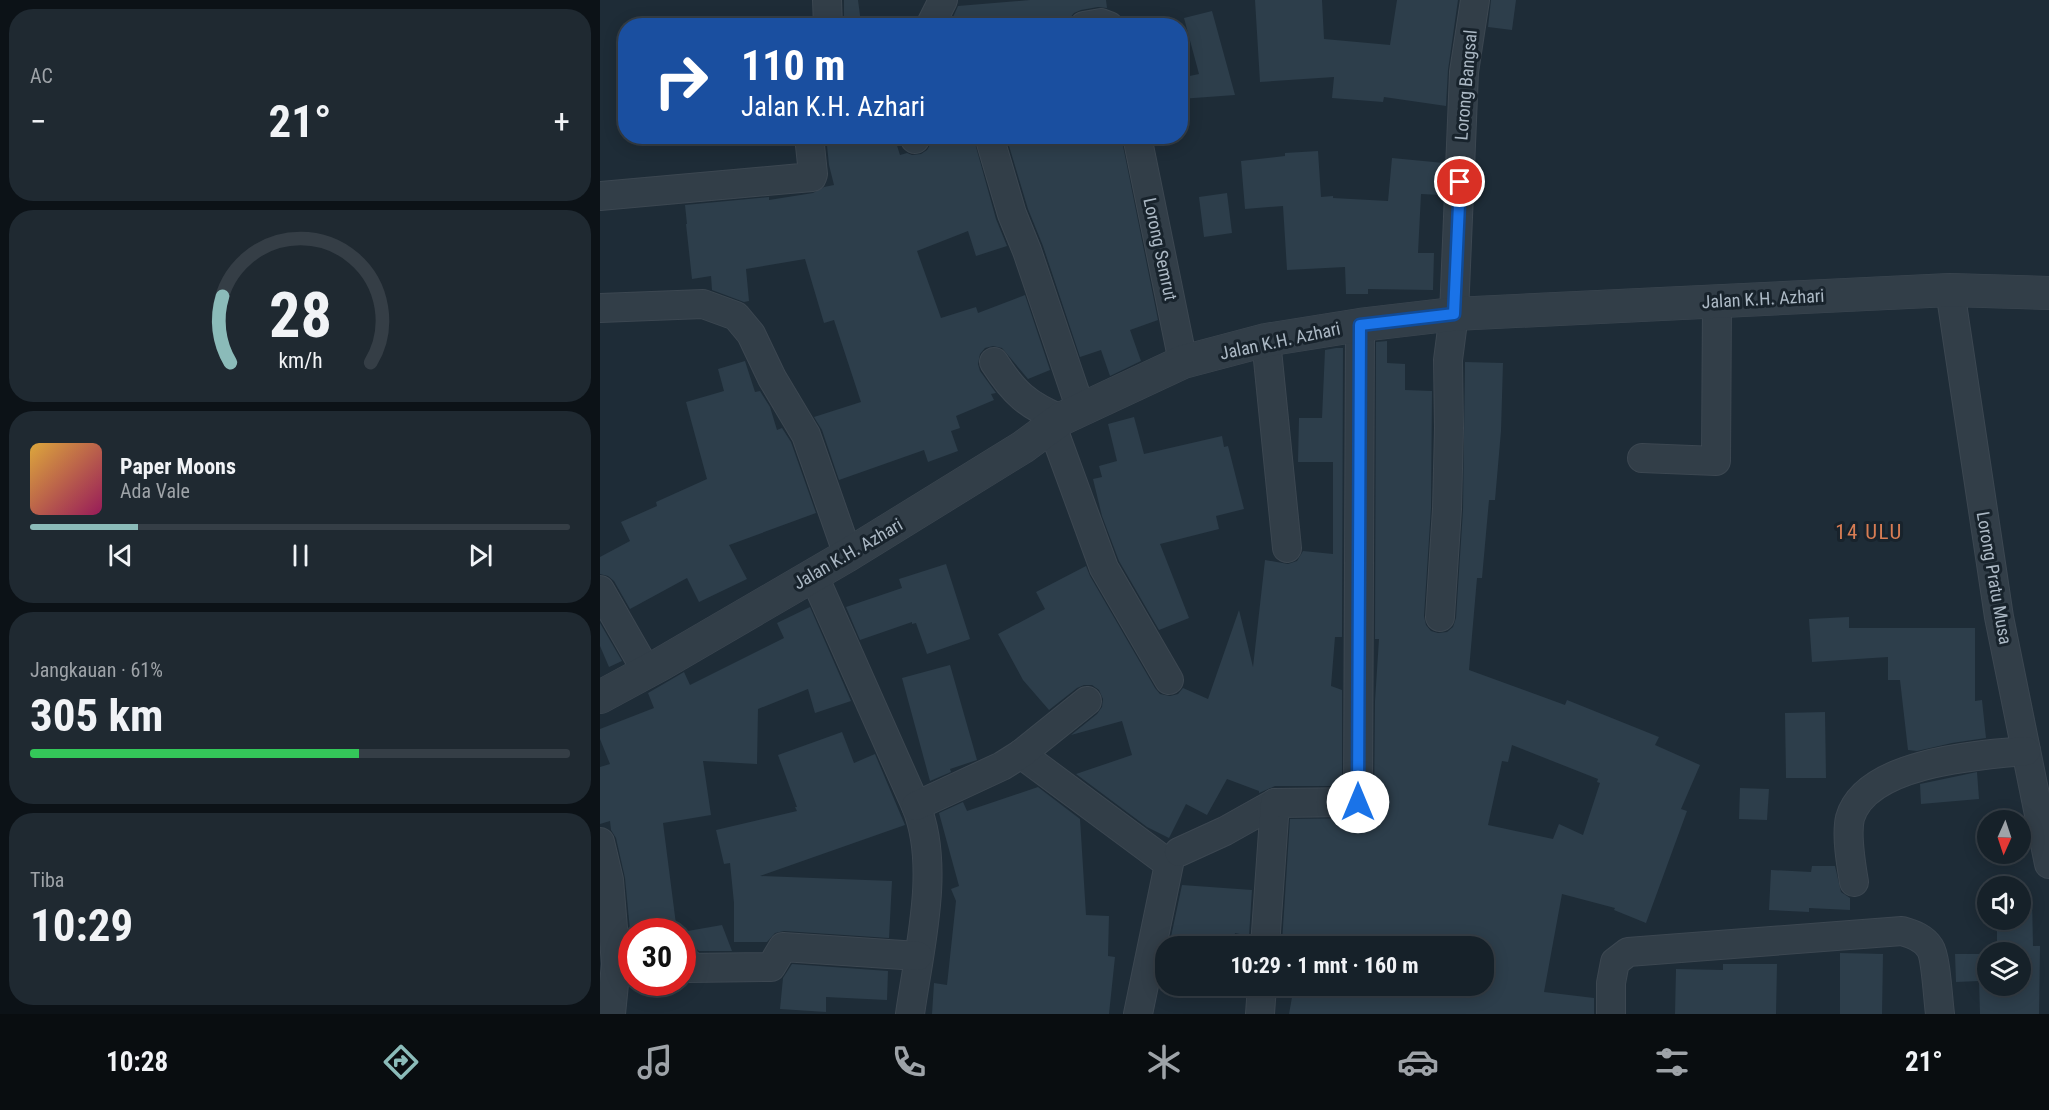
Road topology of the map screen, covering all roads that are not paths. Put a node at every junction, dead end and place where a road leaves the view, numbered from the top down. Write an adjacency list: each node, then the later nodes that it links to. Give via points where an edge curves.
1 (827, 0): 4 (street)
2 (943, 0): 5 (street)
3 (1474, 0): 14 (street, Lorong Bangsal, via 1464,72)
4 (828, 18)
5 (934, 18)
6 (809, 144): 9 (street, via 812,177)
7 (990, 144): 19 (street, via 1027,251)
8 (1139, 144): 18 (street, Lorong Semrut)
9 (600, 196)
10 (1950, 290): 11 (street, Jalan K.H. Azhari); 12 (street, Jalan K.H. Azhari); 30 (street, Lorong Pratu Musa, via 1999,617)
11 (2049, 293)
12 (1717, 302): 14 (street, Jalan K.H. Azhari); 20 (street, via 1716,460)
13 (600, 308): 22 (street, via 703,304 736,316 751,334 806,435)
14 (1454, 314): 15 (street, Jalan K.H. Azhari); 25 (street, Lorong Bangsal, via 1448,360 1447,497)
15 (1360, 325): 16 (street, Jalan K.H. Azhari); 33 (street, via 1358,802)
16 (1266, 340): 18 (street, Jalan K.H. Azhari); 21 (street)
17 (994, 362): 19 (street, via 1024,400)
18 (1183, 362): 19 (street, Jalan K.H. Azhari)
19 (1065, 419): 22 (street, Jalan K.H. Azhari); 27 (street, via 1104,568)
20 (1642, 458)
21 (1287, 548)
22 (848, 555): 23 (street, Jalan K.H. Azhari)
23 (813, 574): 26 (street, Jalan K.H. Azhari); 34 (street)
24 (600, 590): 26 (street)
25 (1440, 617)
26 (647, 672): 28 (street, Jalan K.H. Azhari)
27 (1169, 680)
28 (600, 697)
29 (1087, 701): 31 (street)
30 (2026, 751): 32 (street, Lorong Pratu Musa); 38 (street, via 1926,764 1891,777 1868,792 1855,805 1850,820)
31 (1011, 760): 34 (street); 47 (street, via 1169,864)
32 (2042, 791): 37 (street, Lorong Pratu Musa)
33 (1275, 803): 36 (street); 40 (street)
34 (916, 806): 41 (street, via 928,859)
35 (600, 842): 39 (street)
36 (1179, 852)
37 (2049, 864)
38 (1854, 882)
39 (618, 930)
40 (1266, 936)
41 (918, 956): 42 (street, via 783,947 771,967); 46 (street)
42 (696, 968)
43 (618, 987): 45 (street)
44 (1261, 996): 48 (street)
45 (611, 1014)
46 (910, 1014)
47 (1138, 1014)
48 (1260, 1014)
49 (1611, 1014): 50 (street, via 1615,962 1628,951 1902,931 1913,934 1932,950)
50 (1940, 1014)

